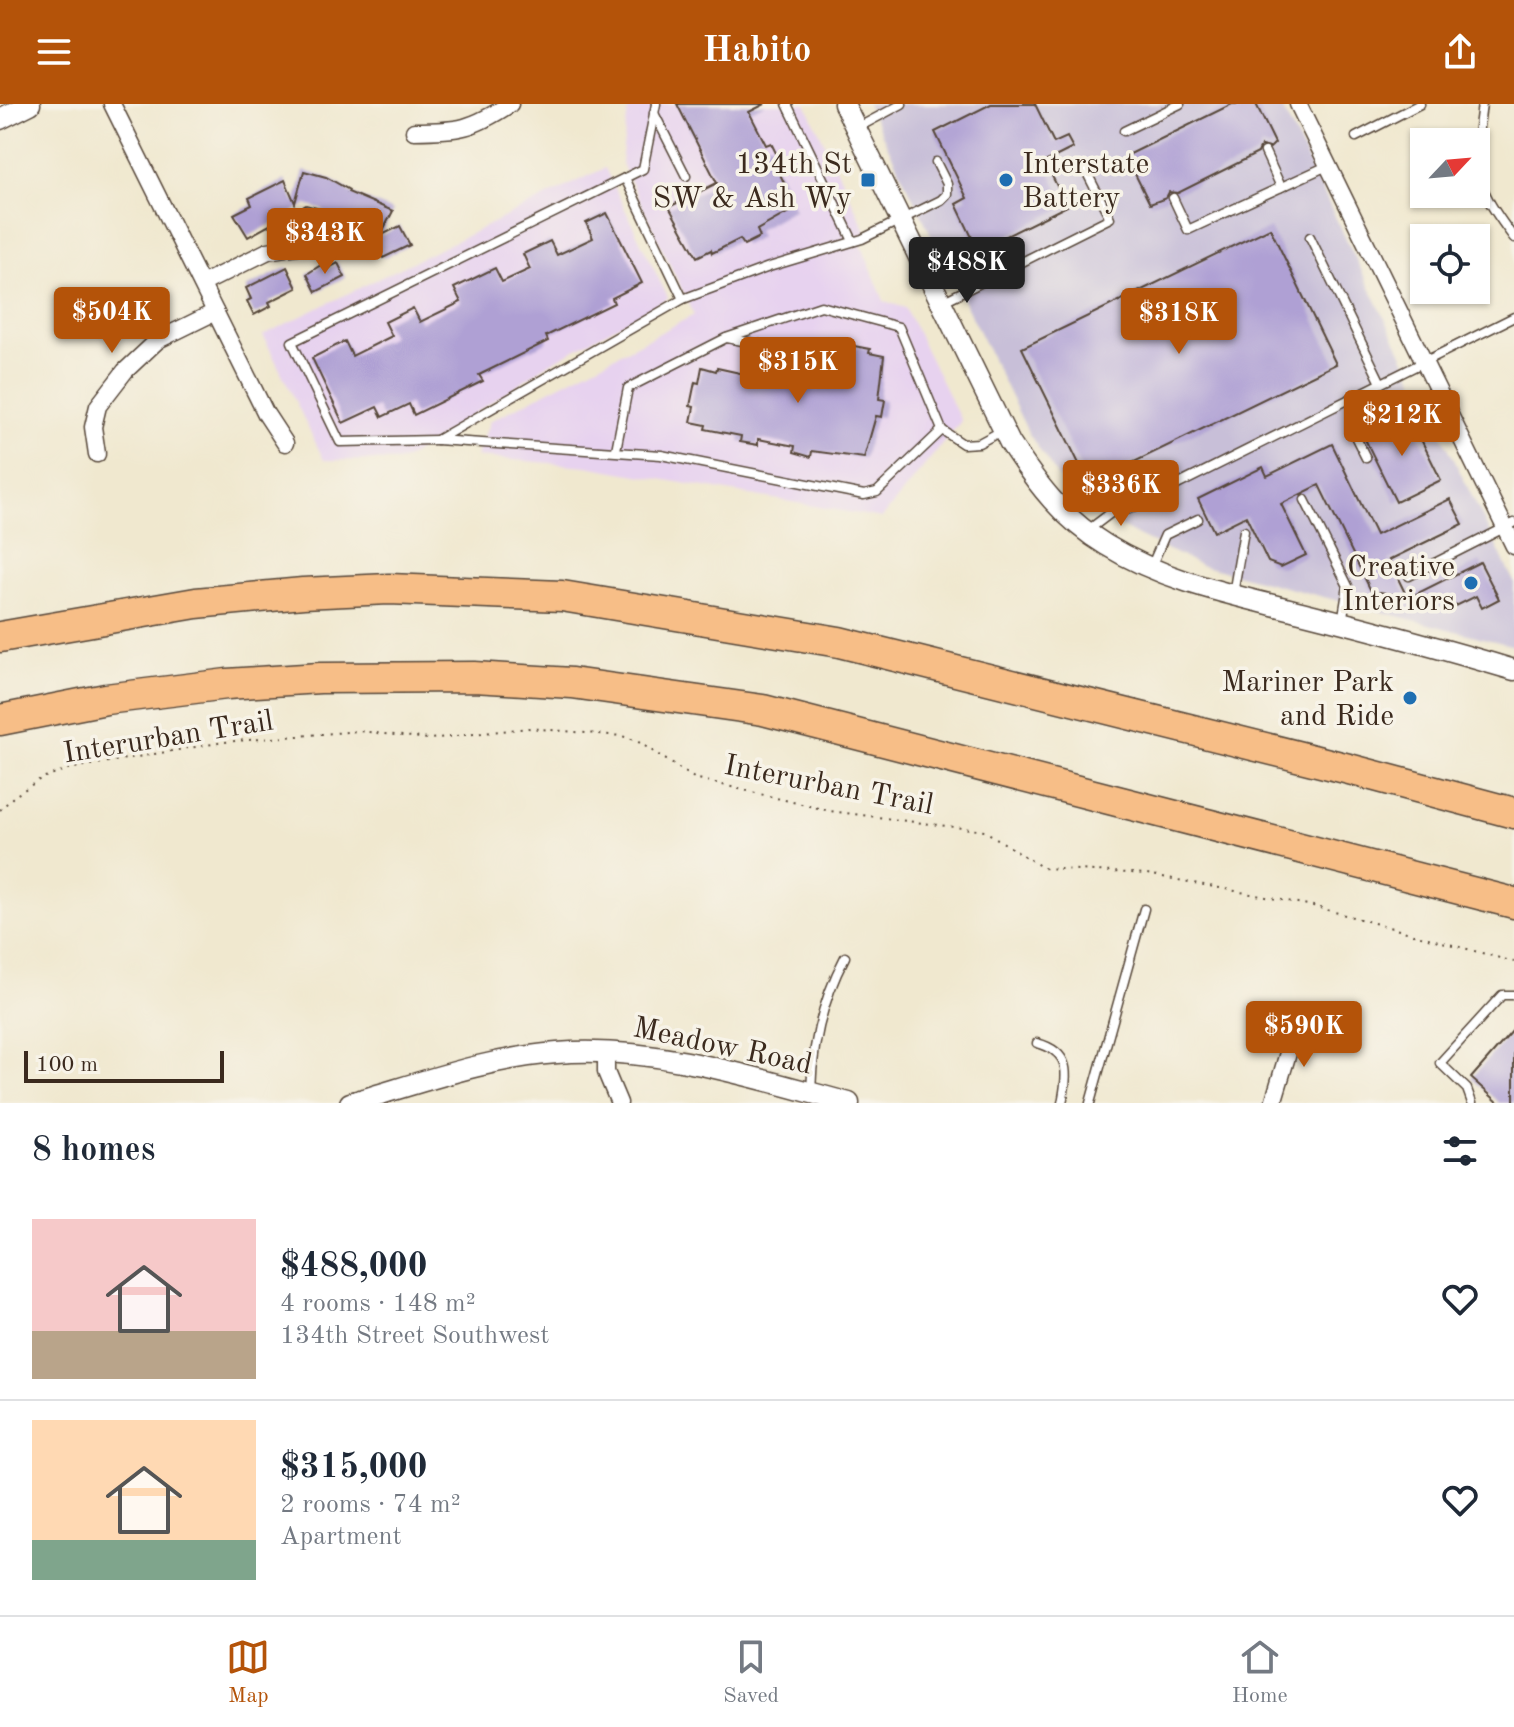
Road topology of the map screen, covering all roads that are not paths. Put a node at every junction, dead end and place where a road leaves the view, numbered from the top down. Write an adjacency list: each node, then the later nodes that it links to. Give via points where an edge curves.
1 (112, 104): 33 (street)
2 (510, 104): 16 (street, via 481,123)
3 (787, 104): 31 (lane)
4 (844, 104): 14 (street)
5 (902, 104): 11 (lane)
6 (1180, 104): 17 (lane)
7 (1298, 104): 21 (street)
8 (1420, 104): 18 (lane)
9 (1482, 104): 15 (lane)
10 (24, 105): 13 (street)
11 (890, 107): 14 (lane)
12 (655, 108): 23 (lane); 24 (lane, via 643,169)
13 (0, 119)
14 (856, 128): 28 (street)
15 (1479, 128)
16 (414, 131)
17 (1124, 131)
18 (1356, 137)
19 (1265, 152): 25 (lane)
20 (936, 162): 28 (lane, via 947,194)
21 (1327, 166): 25 (lane); 40 (street)
22 (1086, 171): 35 (lane, via 1110,218)
23 (686, 176)
24 (625, 178): 34 (lane); 45 (lane, via 292,342 340,442)
25 (1281, 187): 26 (lane, via 1188,230)
26 (1173, 198)
27 (1490, 204): 30 (lane)
28 (901, 220): 31 (lane); 35 (street)
29 (1310, 237): 41 (lane)
30 (1514, 238)
31 (853, 241): 34 (lane)
32 (298, 246): 33 (street, via 268,251)
33 (202, 284): 36 (street)
34 (683, 299): 45 (lane)
35 (941, 303): 44 (street)
36 (215, 312): 46 (street); 48 (street, via 158,340 125,371 98,406 93,427)
37 (1514, 317): 40 (lane)
38 (726, 338): 39 (lane); 43 (lane, via 821,306 899,327); 47 (lane, via 628,388)
39 (800, 352)
40 (1425, 361): 41 (lane); 42 (street)
41 (1381, 383): 53 (lane, via 1129,509 1116,509)
42 (1439, 389): 49 (lane, via 1353,432); 52 (street)
43 (942, 430): 44 (lane, via 963,444 979,443); 47 (lane, via 877,492 864,495)
44 (1004, 430): 53 (street, via 1037,486)
45 (437, 440): 47 (lane)
46 (285, 443)
47 (616, 450)
48 (97, 454)
49 (1366, 458)
50 (1305, 500): 59 (lane, via 1348,586)
51 (1198, 519): 56 (lane, via 1165,535)
52 (1509, 524): 55 (street); 57 (lane)
53 (1080, 525): 56 (street)
54 (1244, 531): 58 (lane)
55 (1514, 546)
56 (1150, 568): 58 (street)
57 (1409, 576)
58 (1233, 595): 59 (street)
59 (1342, 622): 61 (street)
60 (0, 637): 63 (highway, via 196,603 303,593 389,589 562,596 839,642)
61 (1514, 670)
62 (0, 720): 66 (highway, via 106,699 227,684 474,677 572,683 763,710)
63 (1349, 769): 64 (highway); 65 (highway)
64 (1514, 802)
65 (1514, 813)
66 (1514, 903)
67 (1144, 909): 79 (lane)
68 (845, 957): 73 (lane, via 814,1041)
69 (1514, 995): 81 (lane, via 1502,995 1440,1063 1467,1089)
70 (1297, 1023): 80 (street)
71 (1037, 1043): 78 (lane, via 1053,1047 1065,1063)
72 (606, 1053): 73 (street, Meadow Road, via 679,1062); 74 (street, Meadow Road, via 513,1058); 76 (street, via 606,1072)
73 (811, 1093): 77 (street, Meadow Road)
74 (400, 1096): 75 (street, Meadow Road)
75 (350, 1103)
76 (619, 1103)
77 (849, 1103)
78 (1062, 1103)
79 (1090, 1103)
80 (1273, 1103)
81 (1472, 1103)

